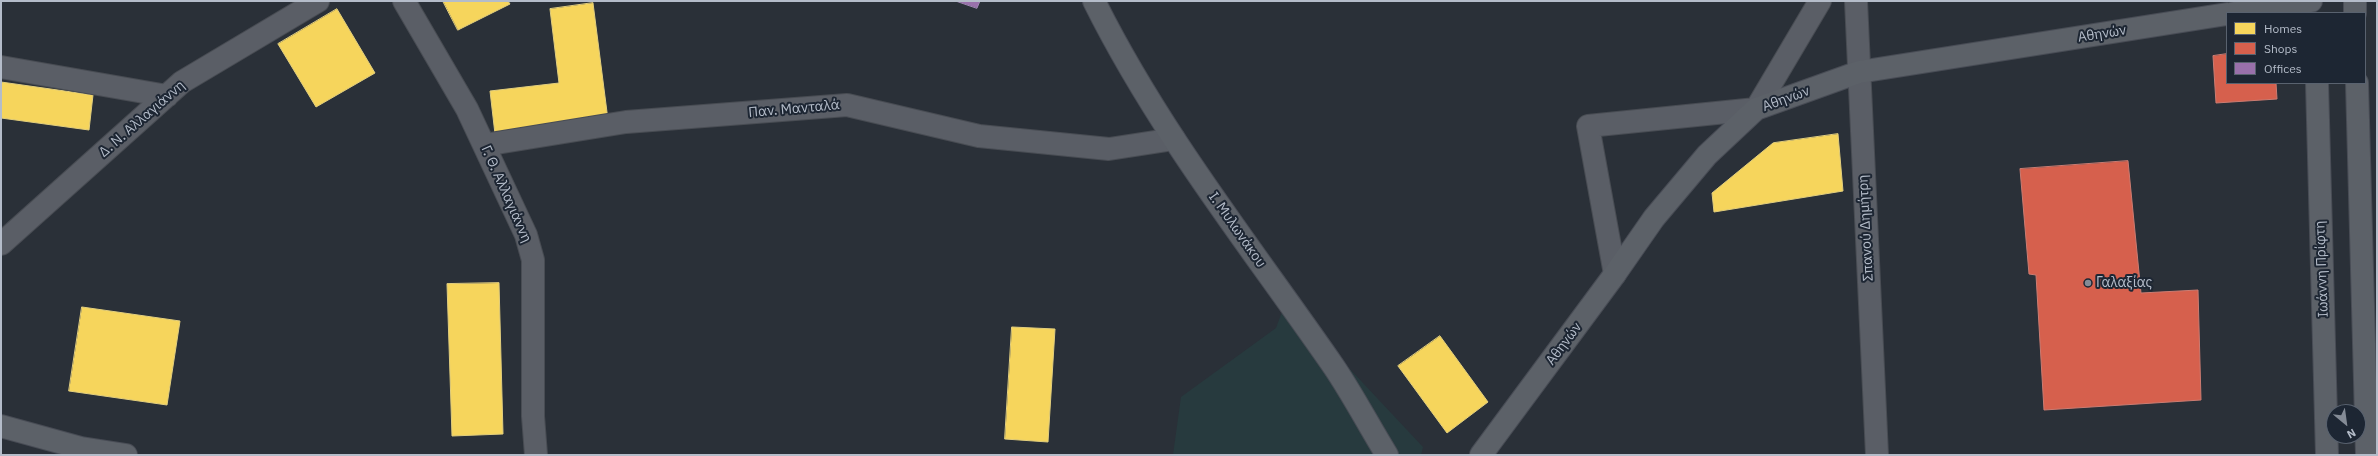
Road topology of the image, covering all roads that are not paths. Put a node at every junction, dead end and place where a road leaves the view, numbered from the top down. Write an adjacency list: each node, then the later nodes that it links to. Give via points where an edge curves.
1 (318, 1): 17 (street, Δ. Ν. Αλλαγιάννη, via 182,82)
2 (404, 1): 20 (street, Γ. Θ. Αλλαγιάννη)
3 (1094, 1): 19 (main road, Ι. Μυλωνάκου, via 1111,35)
4 (1820, 1): 18 (street)
5 (1856, 1): 14 (street, Σπανού Δημήτρη)
6 (2311, 1): 9 (main road)
7 (2314, 1): 10 (main road)
8 (2355, 1): 11 (main road)
9 (2240, 12)
10 (2315, 12)
11 (2355, 12)
12 (2226, 14): 14 (main road, Αθηνών)
13 (1, 67): 17 (street)
14 (1859, 72): 18 (main road, Αθηνών); 29 (street, Σπανού Δημήτρη)
15 (2317, 84): 30 (main road, Ιωάννη Πρίφτη)
16 (2357, 84): 31 (main road)
17 (167, 96): 21 (street, Δ. Ν. Αλλαγιάννη)
18 (1756, 109): 22 (main road, Αθηνών, via 1707,155 1678,188); 22 (street, via 1588,126)
19 (1174, 139): 20 (street, Παν. Μανταλά, via 1109,149 979,136 847,105 626,122); 27 (main road, Ι. Μυλωνάκου, via 1334,368)
20 (484, 145): 26 (street, Γ. Θ. Αλλαγιάννη, via 526,235 533,260 533,416)
21 (1, 244)
22 (1616, 274): 28 (main road, Αθηνών)
23 (1, 426): 24 (main road)
24 (80, 452): 25 (main road)
25 (126, 455)
26 (536, 455)
27 (1387, 455)
28 (1481, 455)
29 (1877, 455)
30 (2327, 455)
31 (2367, 455)

